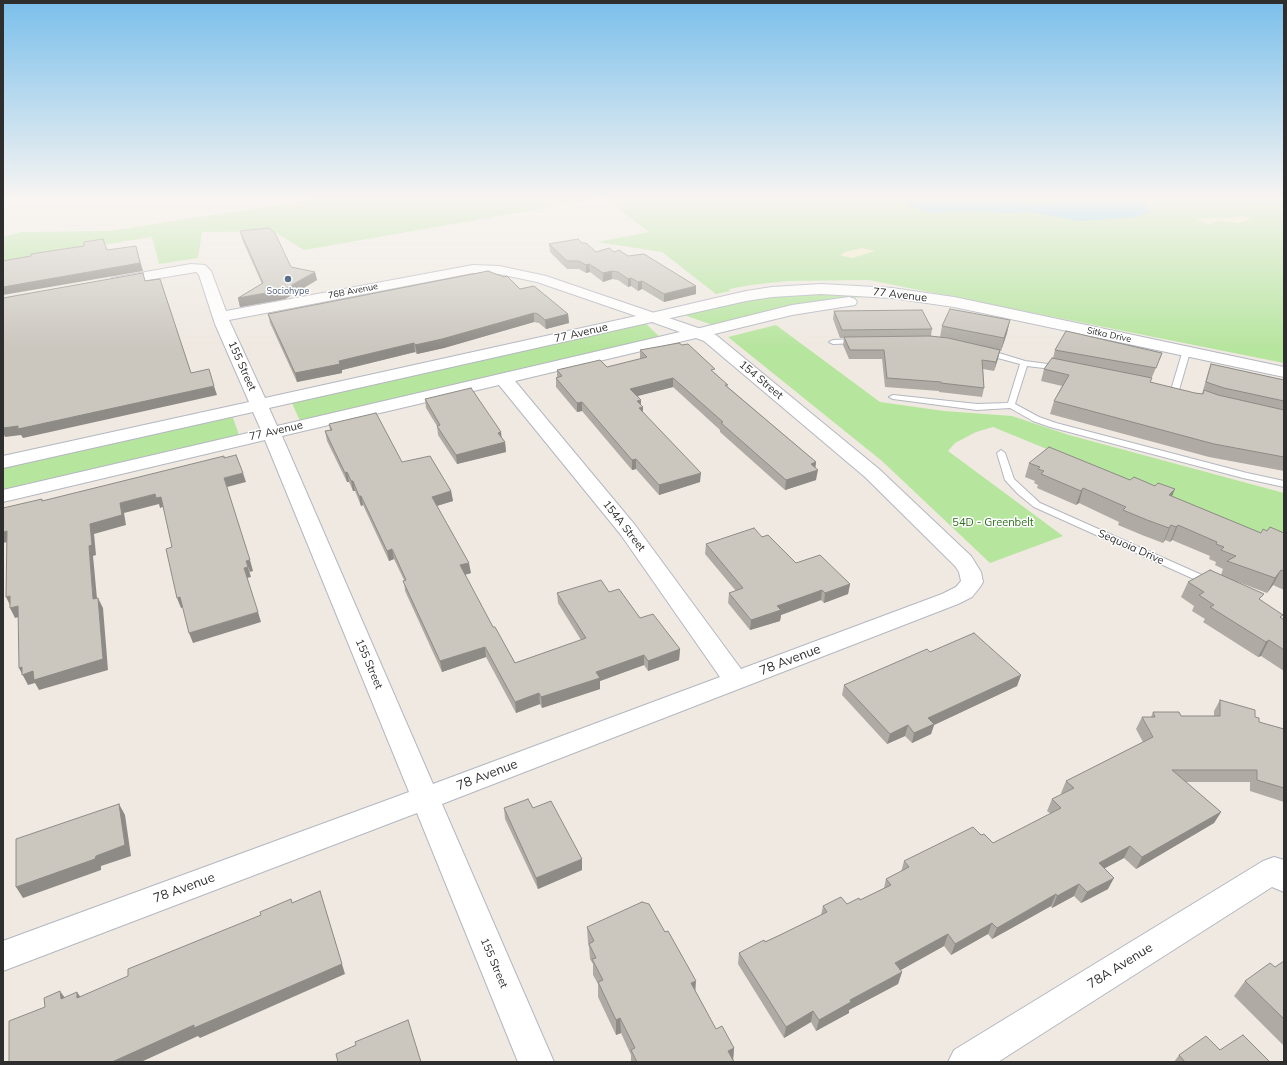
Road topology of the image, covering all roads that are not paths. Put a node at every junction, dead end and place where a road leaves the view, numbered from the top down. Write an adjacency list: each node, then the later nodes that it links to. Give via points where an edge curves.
1 (487, 269): 4 (street, 76B Avenue, via 461,270); 5 (street, 154 Street, via 547,281)
2 (104, 283): 4 (street, 155 Street, via 200,268 206,274)
3 (934, 299): 5 (street, 77 Avenue, via 865,291 798,290 746,296); 6 (street, 77 Avenue, via 864,300 816,305); 10 (street, Sitka Drive)
4 (221, 317): 18 (street, 155 Street)
5 (653, 317): 6 (street, 154 Street); 18 (street, 77 Avenue)
6 (698, 333): 14 (street, 77 Avenue); 25 (street, 154 Street, via 710,338 872,474 963,561 972,578)
7 (868, 341): 8 (lane)
8 (833, 342)
9 (974, 350): 11 (lane)
10 (1186, 352): 13 (street, Sitka Drive); 15 (lane)
11 (1024, 363): 12 (lane); 17 (lane)
12 (1071, 370)
13 (1284, 372)
14 (503, 378): 19 (street, 77 Avenue); 26 (street, 154A Street, via 628,530)
15 (1175, 390)
16 (893, 398): 17 (lane, via 977,407)
17 (1011, 405): 22 (lane, via 1044,423)
18 (260, 406): 19 (street, 155 Street); 21 (street, 77 Avenue)
19 (271, 432): 23 (street, 77 Avenue); 27 (street, 155 Street)
20 (1000, 453): 24 (lane, Sequoia Drive, via 1010,480 1037,505)
21 (3, 462)
22 (1284, 484)
23 (3, 496)
24 (1219, 586)
25 (969, 588): 26 (street, 78 Avenue, via 950,599)
26 (736, 681): 27 (street, 78 Avenue)
27 (425, 798): 29 (street, 78 Avenue); 30 (street, 155 Street)
28 (1279, 875): 31 (street, 78A Avenue)
29 (3, 956)
30 (536, 1062)
31 (966, 1062)

